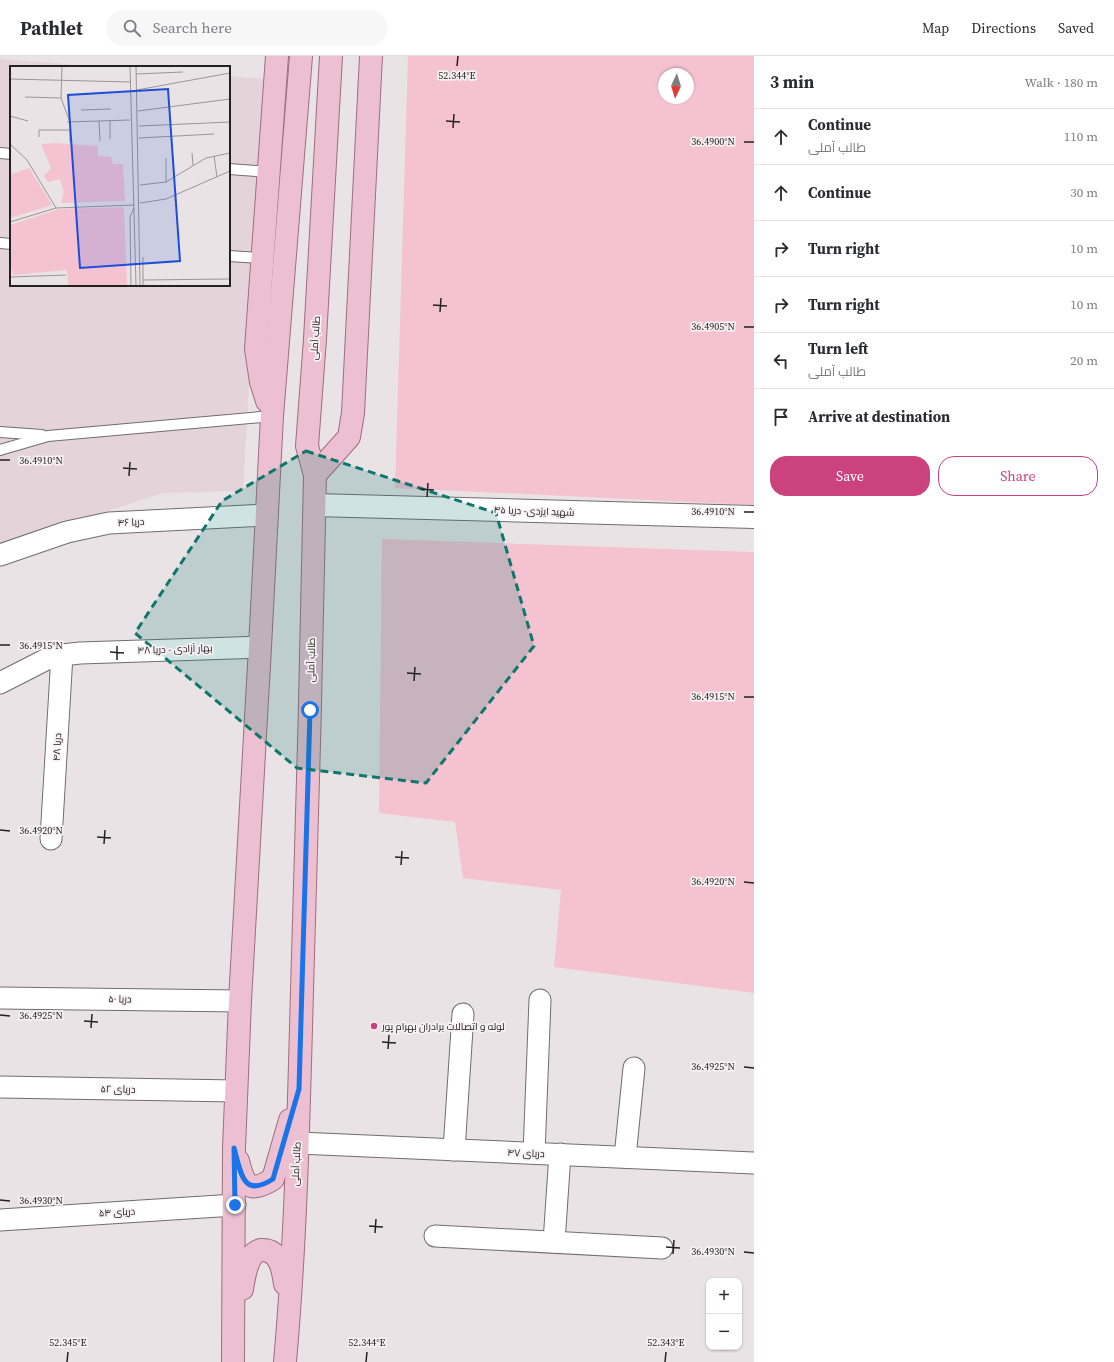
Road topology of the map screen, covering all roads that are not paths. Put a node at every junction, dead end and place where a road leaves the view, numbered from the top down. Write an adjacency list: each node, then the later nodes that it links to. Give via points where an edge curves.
1 (277, 56): 8 (main road)
2 (301, 56): 13 (main road)
3 (331, 56): 17 (main road, طالب آملی, via 308,446)
4 (371, 56): 17 (main road, via 353,413 349,437)
5 (0, 153): 6 (lane)
6 (10, 154)
7 (230, 169): 8 (lane)
8 (269, 172): 12 (main road)
9 (0, 243): 10 (lane)
10 (10, 244)
11 (230, 256): 12 (lane)
12 (262, 258): 13 (main road, via 256,349 261,382)
13 (272, 416): 15 (lane); 19 (main road)
14 (0, 432): 15 (lane)
15 (48, 436): 16 (lane)
16 (0, 450)
17 (315, 475): 18 (main road, طالب آملی)
18 (315, 505): 20 (street, شهید ایزدی- دریا ۴۵); 32 (main road, طالب آملی)
19 (267, 515): 21 (street, دریا ۴۶, via 109,523 67,532); 22 (main road)
20 (754, 517)
21 (0, 555)
22 (260, 647): 23 (street, بهار آزادی - دریا ۴۸); 28 (main road)
23 (62, 655): 24 (street, بهار آزادی - دریا ۴۸, via 45,660); 25 (street, دریا ۴۸)
24 (0, 684)
25 (51, 839)
26 (0, 998): 28 (street, دریا ۵۰)
27 (540, 1000): 37 (street)
28 (240, 1001): 33 (main road)
29 (463, 1014): 36 (street)
30 (634, 1068): 39 (street)
31 (0, 1087): 33 (street, دریای ۵۲)
32 (299, 1089): 34 (main road, طالب آملی); 35 (main road, via 273,1179 264,1185 248,1185 241,1175)
33 (236, 1091): 35 (main road)
34 (298, 1143): 36 (street, دریای ۴۷); 46 (main road, طالب آملی)
35 (234, 1148): 41 (main road)
36 (454, 1150): 37 (street, دریای ۴۷)
37 (534, 1153): 38 (street, دریای ۴۷)
38 (560, 1154): 39 (street, دریای ۴۷); 44 (street)
39 (625, 1157): 40 (street, دریای ۴۷)
40 (754, 1161)
41 (235, 1205): 42 (street, دریای ۵۴); 47 (main road)
42 (0, 1220)
43 (435, 1236): 44 (street)
44 (554, 1242): 45 (street)
45 (662, 1248)
46 (289, 1313): 47 (main road, via 283,1270 278,1258 265,1250 258,1250 244,1272); 48 (main road, طالب آملی)
47 (234, 1362)
48 (285, 1362)

